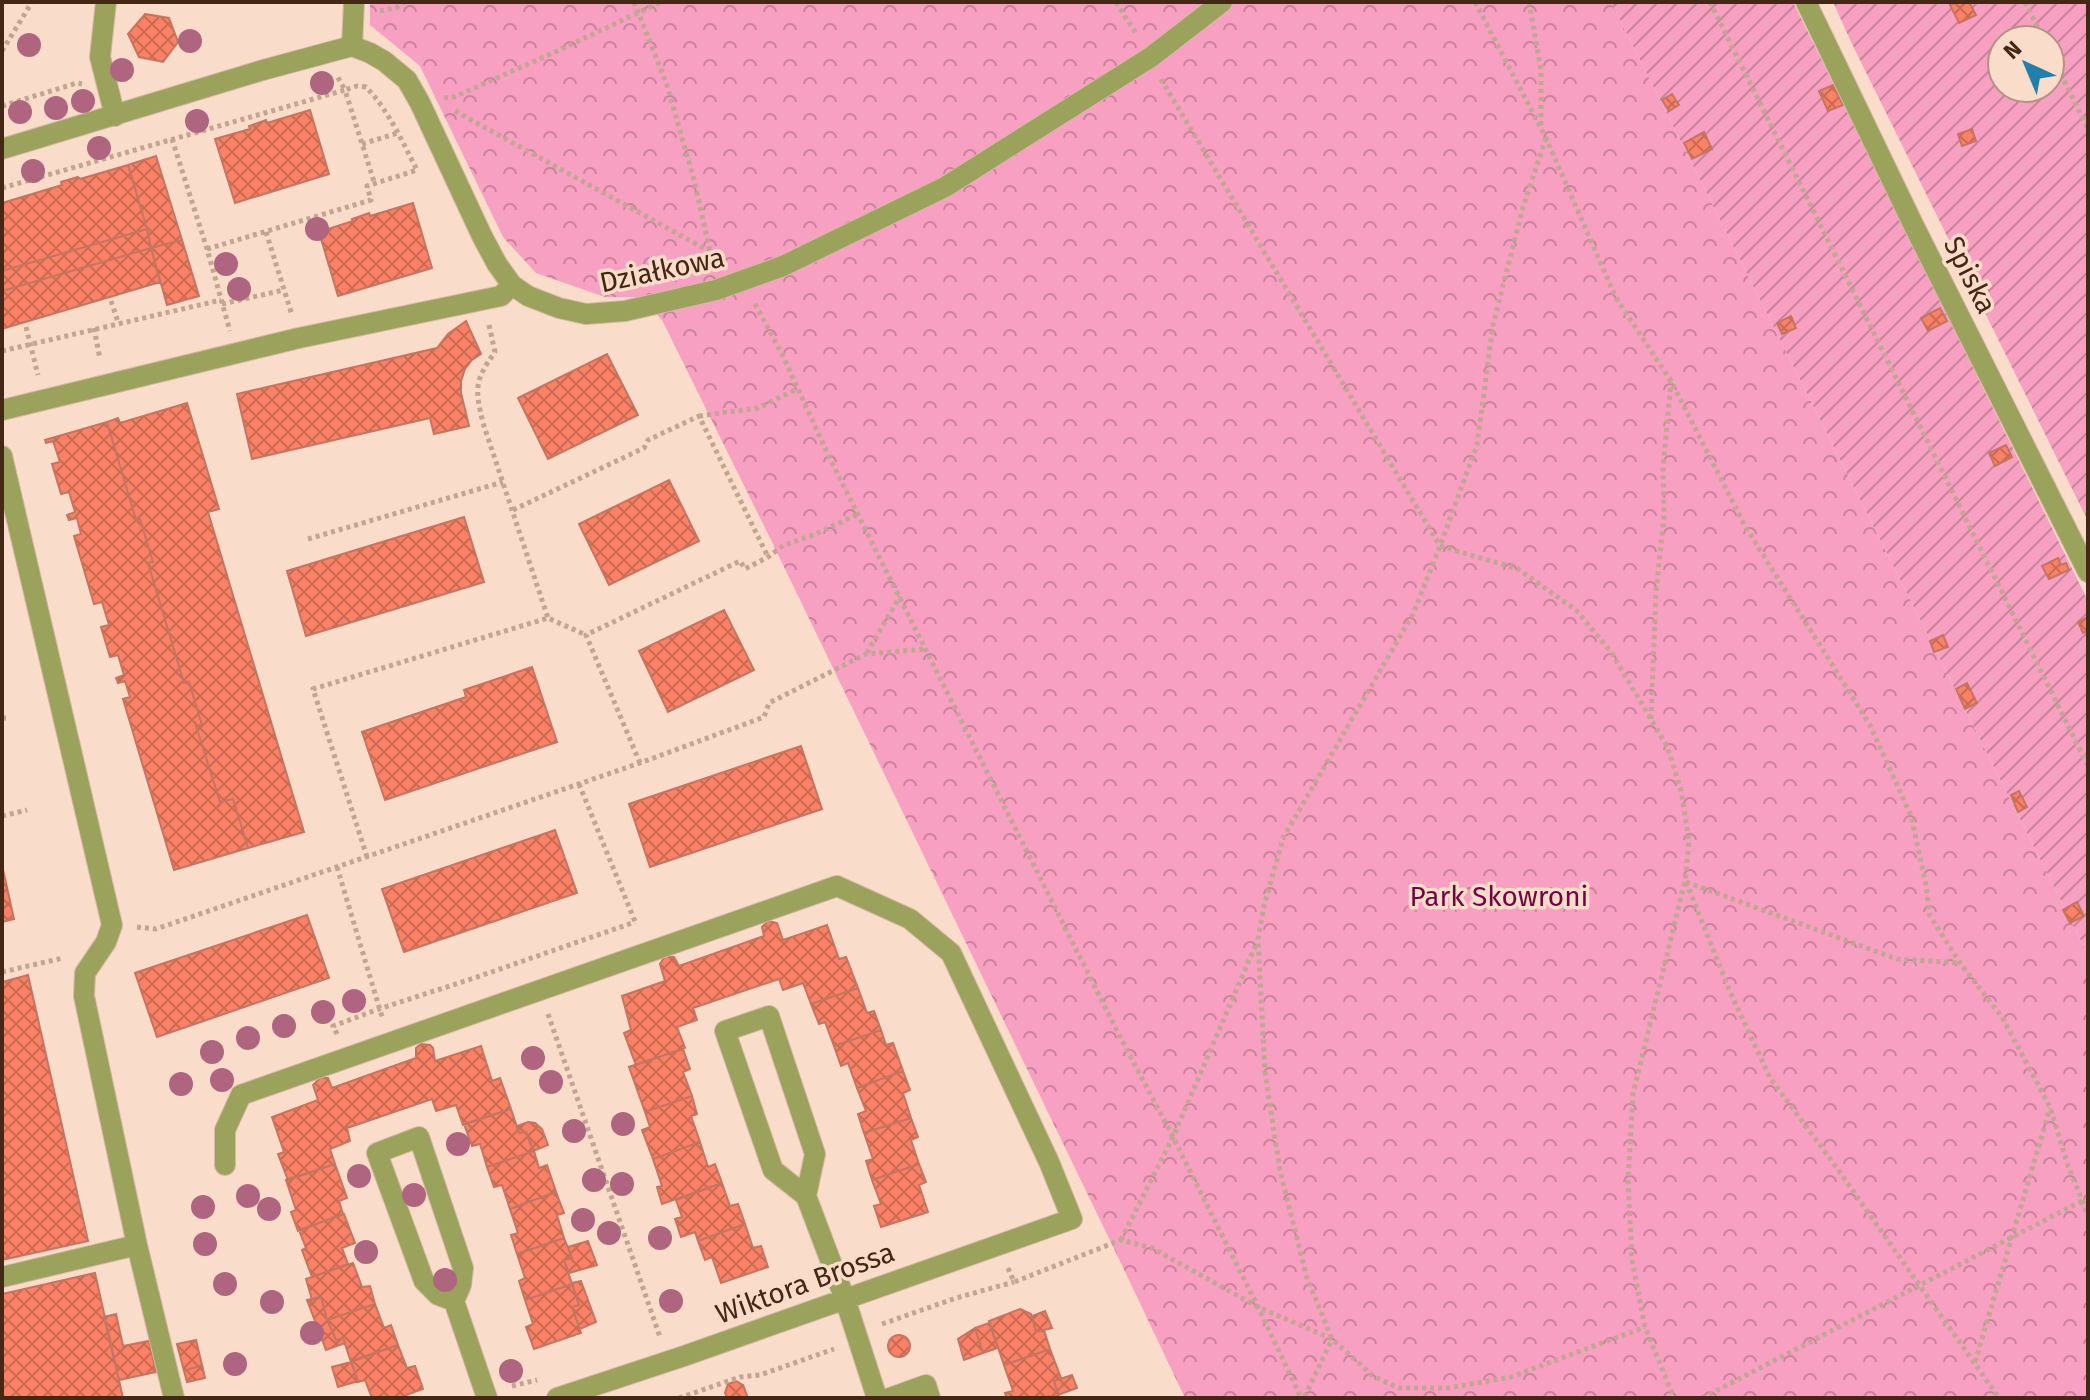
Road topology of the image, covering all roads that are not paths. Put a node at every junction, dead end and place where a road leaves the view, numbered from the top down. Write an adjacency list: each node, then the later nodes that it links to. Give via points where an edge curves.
1 (106, 2): 6 (street, via 100,57)
2 (354, 2): 5 (street)
3 (1222, 2): 8 (street, Działkowa, via 1151,57 945,187 743,282 625,311 586,314 544,303)
4 (1806, 2): 11 (street, Spiska)
5 (352, 46): 6 (street); 8 (street, Działkowa, via 384,61 407,80 482,236)
6 (115, 116): 7 (street)
7 (2, 149)
8 (512, 285): 9 (street, via 501,296 299,338)
9 (2, 410)
10 (2, 456): 14 (street, via 112,925 85,973 84,996)
11 (2088, 572)
12 (225, 1165): 16 (street, Wiktora Brossa, via 225,1130 241,1095 837,886 910,919 951,953 1072,1219)
13 (806, 1196): 13 (street, via 815,1154 769,1016 725,1031 773,1170); 16 (street)
14 (137, 1245): 15 (street); 18 (street)
15 (2, 1277)
16 (845, 1299): 20 (street, Wiktora Brossa); 21 (street)
17 (454, 1301): 17 (street, via 438,1295 421,1276 377,1153 419,1137 463,1268); 19 (street)
18 (174, 1398)
19 (487, 1398)
20 (557, 1398)
21 (877, 1398)
22 (890, 1398): 23 (street, via 926,1385)
23 (930, 1398)

